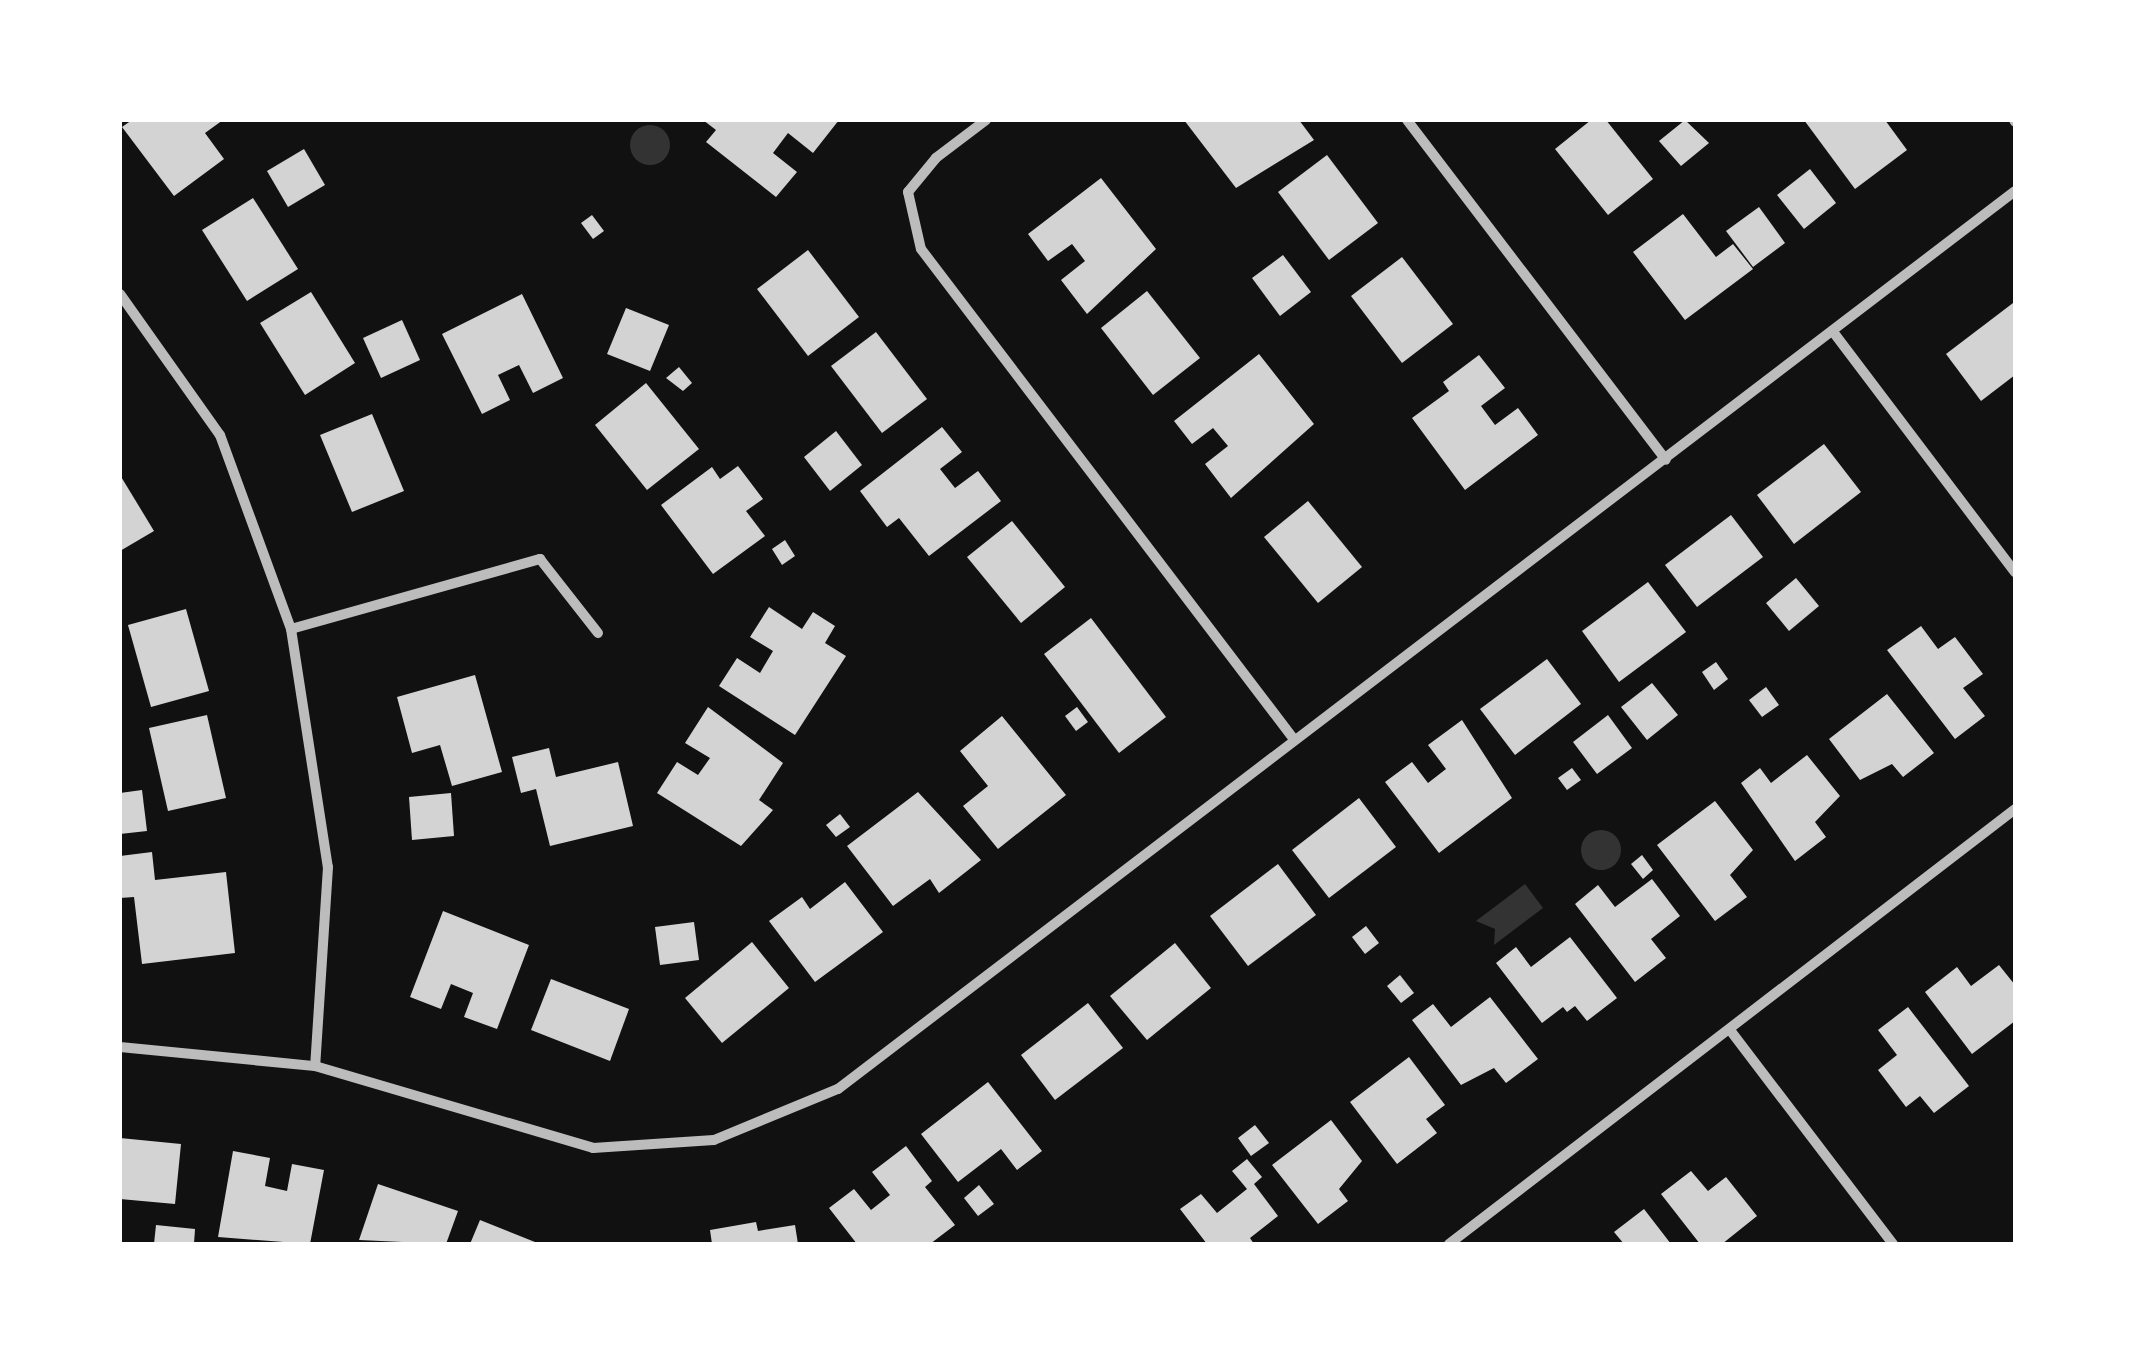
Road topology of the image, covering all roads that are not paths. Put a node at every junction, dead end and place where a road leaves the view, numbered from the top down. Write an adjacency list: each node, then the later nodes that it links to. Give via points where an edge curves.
1 (986, 120): 10 (street, via 936,158 908,192 921,249)
2 (1407, 120): 6 (street)
3 (2015, 191): 5 (street)
4 (120, 294): 8 (street, via 220,435)
5 (1834, 333): 6 (street); 7 (street)
6 (1666, 460): 10 (street)
7 (2015, 572)
8 (291, 630): 9 (street, via 540,560); 14 (street, via 328,867)
9 (598, 634)
10 (1293, 738): 14 (street, via 838,1089 714,1140 593,1148)
11 (2015, 809): 12 (street)
12 (1730, 1030): 15 (street); 16 (street)
13 (120, 1047): 14 (street)
14 (315, 1066)
15 (1449, 1244)
16 (1893, 1244)

